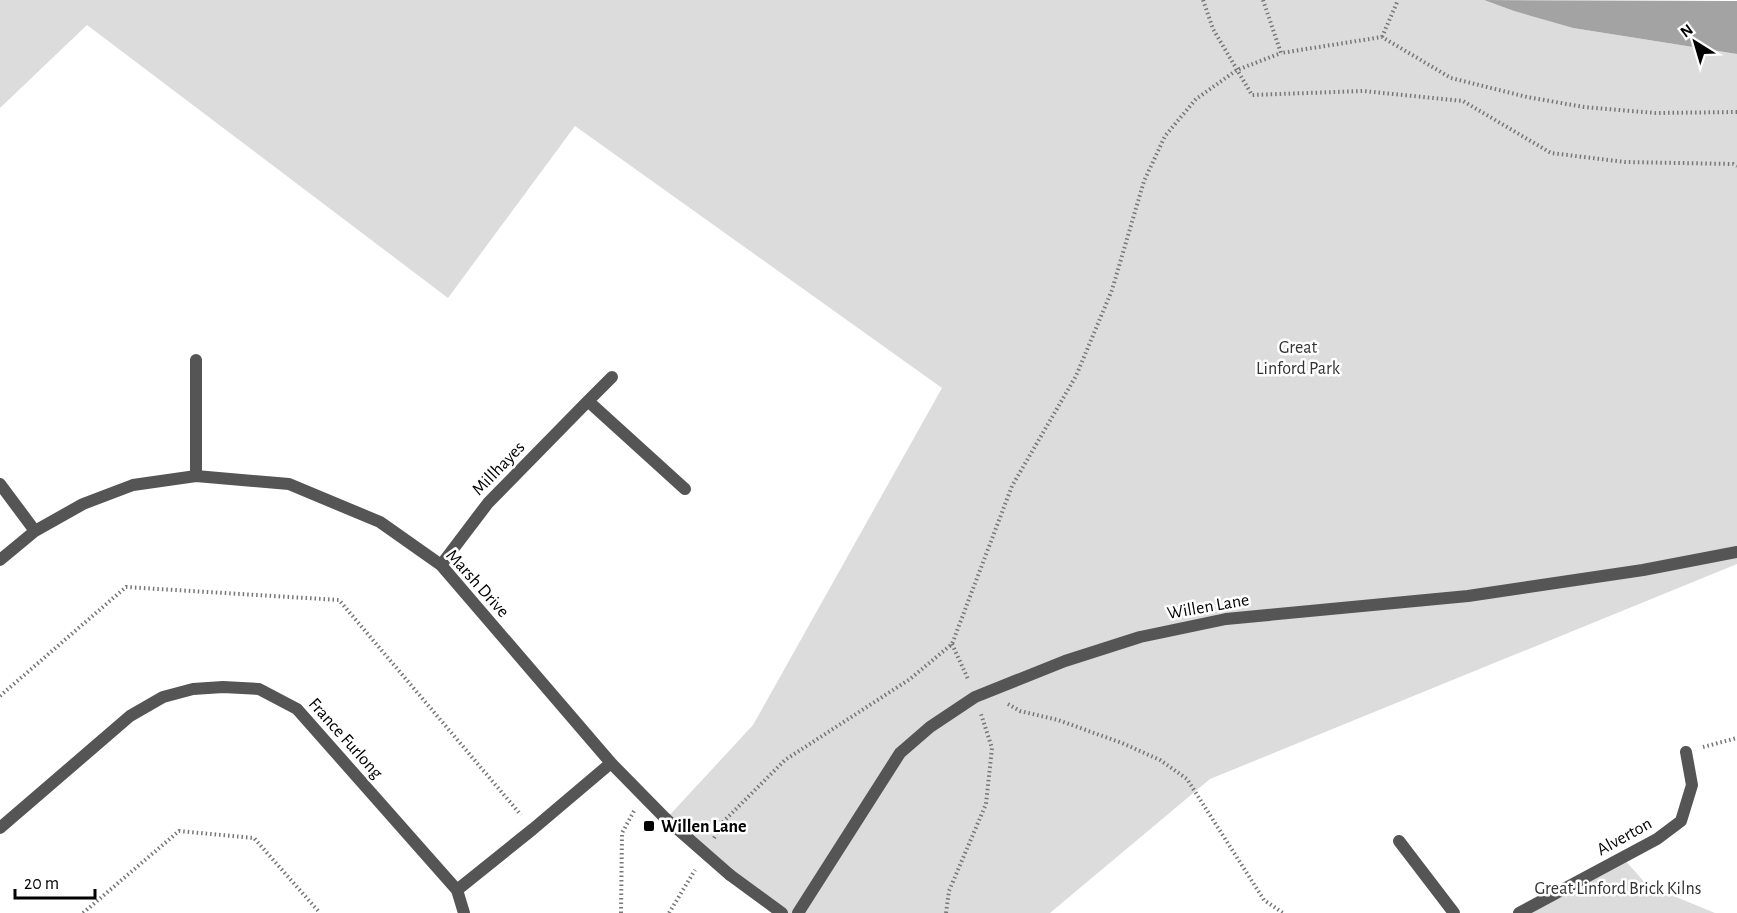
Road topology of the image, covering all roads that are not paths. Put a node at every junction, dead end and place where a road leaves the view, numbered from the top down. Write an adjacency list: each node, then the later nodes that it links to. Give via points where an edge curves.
1 (196, 360): 4 (street)
2 (612, 377): 3 (street, Millhayes)
3 (588, 401): 6 (street); 10 (street, Millhayes, via 488,503)
4 (196, 476): 7 (street, Marsh Drive, via 133,485 83,504); 10 (street, Marsh Drive, via 289,484 380,522)
5 (0, 484): 7 (street)
6 (685, 489)
7 (34, 531): 9 (street, Marsh Drive)
8 (1737, 552): 18 (street, Willen Lane, via 1468,596 1226,619 1140,637 1065,661 980,694 930,727 900,753)
9 (0, 560)
10 (441, 565): 12 (street, Marsh Drive)
11 (1686, 752): 20 (street, Alverton, via 1692,785 1681,821 1657,839)
12 (611, 763): 15 (street); 17 (street, Marsh Drive, bridge, via 666,819 730,875)
13 (0, 828): 15 (street, France Furlong, via 129,716 163,697 193,688 260,689 297,709)
14 (1399, 841): 19 (street)
15 (457, 890): 16 (street, France Furlong)
16 (464, 913)
17 (782, 913)
18 (798, 913)
19 (1454, 913)
20 (1519, 913)

